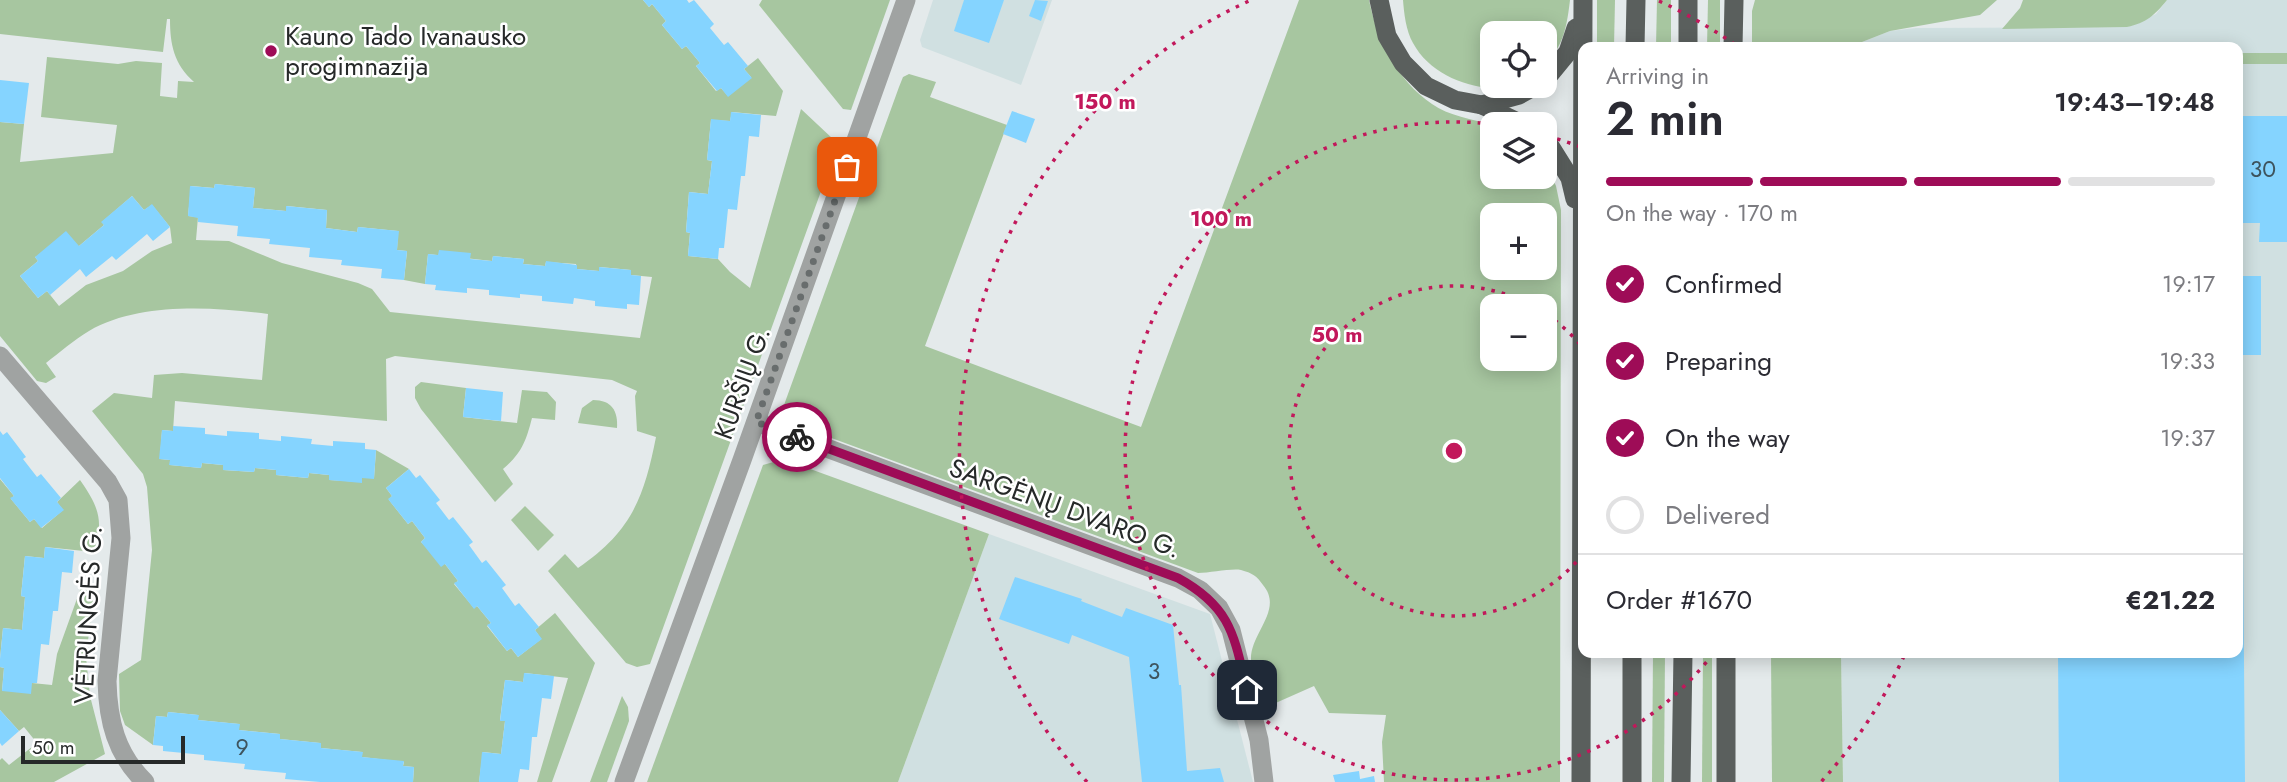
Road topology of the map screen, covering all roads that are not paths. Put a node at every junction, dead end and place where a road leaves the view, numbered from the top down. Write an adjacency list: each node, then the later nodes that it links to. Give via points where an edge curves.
1 (905, 0): 20 (street, KURŠIŲ G.)
2 (1379, 0): 15 (highway, via 1387,36 1403,63 1426,86 1455,100)
3 (1636, 0): 10 (highway)
4 (1688, 0): 11 (highway)
5 (1734, 0): 8 (highway)
6 (1741, 0): 8 (highway)
7 (1583, 4): 9 (highway); 13 (highway, via 1568,52)
8 (1734, 23): 12 (highway)
9 (1583, 42)
10 (1635, 42)
11 (1688, 42)
12 (1733, 42)
13 (1557, 65)
14 (1506, 98): 15 (highway)
15 (1482, 105): 16 (highway)
16 (1497, 112)
17 (1557, 157): 18 (highway, via 1570,178)
18 (1578, 210)
19 (0, 356): 26 (street, VĖTRUNGĖS G., via 108,482 118,500 121,538 107,704 122,754)
20 (756, 422): 27 (street, KURŠIŲ G.); 28 (street, SARGĖNŲ DVARO G., via 1200,590 1219,608 1235,640)
21 (1581, 658): 29 (highway)
22 (1632, 658): 30 (highway)
23 (1683, 658): 25 (highway)
24 (1726, 658): 33 (highway)
25 (1682, 717): 31 (highway); 32 (highway)
26 (145, 782)
27 (624, 782)
28 (1264, 782)
29 (1581, 782)
30 (1632, 782)
31 (1681, 782)
32 (1687, 782)
33 (1728, 782)

